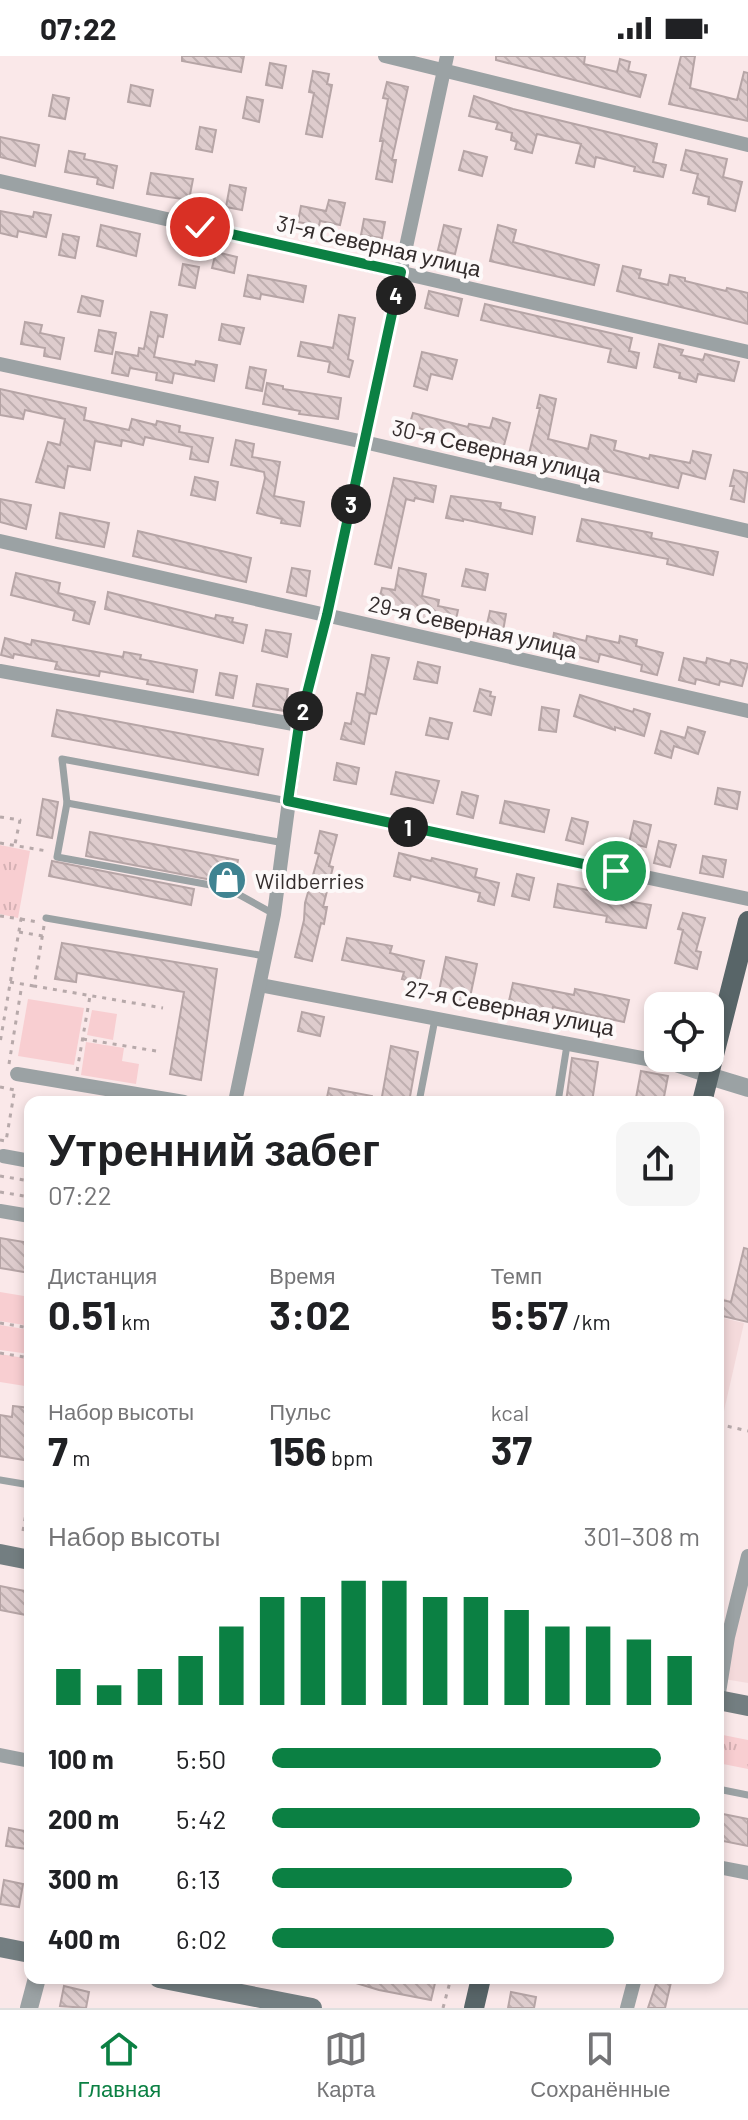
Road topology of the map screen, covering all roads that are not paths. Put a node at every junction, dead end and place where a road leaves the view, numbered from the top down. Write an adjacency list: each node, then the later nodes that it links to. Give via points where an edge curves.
1 (385, 56): 2 (street)
2 (445, 62): 3 (street); 5 (street)
3 (748, 145)
4 (0, 181): 5 (street, 31-я Северная улица)
5 (401, 272): 6 (street, 31-я Северная улица); 8 (street)
6 (748, 352)
7 (0, 364): 8 (street, 30-я Северная улица)
8 (364, 442): 9 (street, 30-я Северная улица); 11 (street)
9 (748, 531)
10 (0, 541): 11 (street, 29-я Северная улица)
11 (327, 615): 13 (street, 29-я Северная улица); 14 (street)
12 (0, 671): 14 (street)
13 (748, 711)
14 (299, 725): 15 (street)
15 (288, 801): 16 (lane, via 62,759); 17 (street); 18 (street)
16 (67, 803): 17 (lane); 19 (lane, via 57,857 227,888)
17 (284, 843): 19 (street)
18 (748, 899)
19 (274, 914): 22 (street)
20 (45, 921): 22 (lane)
21 (748, 921): 27 (main road)
22 (265, 956): 23 (street)
23 (260, 985): 24 (street, 27-я Северная улица); 30 (street)
24 (436, 1017): 25 (street, 27-я Северная улица); 31 (lane)
25 (567, 1043): 27 (street, 27-я Северная улица); 32 (lane)
26 (12, 1074): 29 (street)
27 (709, 1076): 28 (street, 27-я Северная улица); 33 (main road)
28 (748, 1088)
29 (148, 1096)
30 (236, 1096)
31 (420, 1096)
32 (559, 1096)
33 (704, 1096)
34 (3, 1156): 35 (street)
35 (24, 1160)
36 (0, 1211): 37 (street)
37 (24, 1215)
38 (0, 1480): 39 (lane)
39 (24, 1486)
40 (0, 1554): 42 (main road)
41 (748, 1556): 43 (street)
42 (24, 1559)
43 (724, 1633)
44 (724, 1701): 45 (main road)
45 (748, 1706)
46 (0, 1755): 47 (street)
47 (24, 1760)
48 (724, 1790): 49 (lane)
49 (748, 1795)
50 (724, 1868): 51 (street)
51 (748, 1873)
52 (0, 1947): 53 (main road)
53 (24, 1952)
54 (35, 1984): 58 (street)
55 (190, 1984): 59 (main road)
56 (480, 1984): 60 (main road)
57 (633, 1984): 61 (street)
58 (29, 2008)
59 (312, 2008)
60 (474, 2008)
61 (627, 2008)

